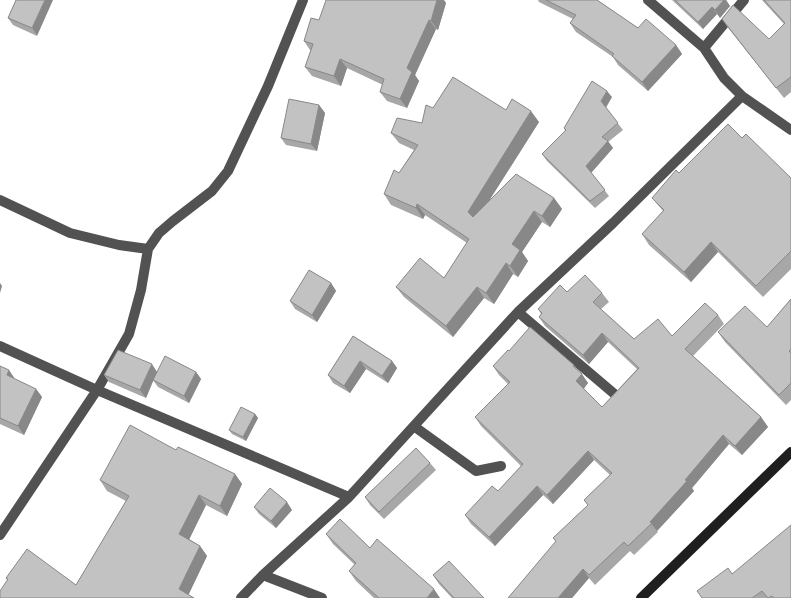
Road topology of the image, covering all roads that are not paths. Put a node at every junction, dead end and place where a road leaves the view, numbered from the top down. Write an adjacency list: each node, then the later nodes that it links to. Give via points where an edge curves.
1 (303, 0): 8 (street, via 228,171 212,191 173,221)
2 (648, 0): 4 (street)
3 (744, 0): 4 (street)
4 (704, 48): 5 (street, via 724,78)
5 (742, 96): 6 (street); 9 (street)
6 (790, 126)
7 (0, 200): 8 (street, via 70,233)
8 (148, 249): 11 (street, via 129,334)
9 (518, 312): 12 (street); 13 (street)
10 (0, 346): 11 (street)
11 (97, 390): 16 (street); 17 (street)
12 (618, 398)
13 (415, 427): 15 (street, via 476,471); 16 (street)
14 (791, 452): 21 (main road)
15 (501, 466)
16 (349, 497): 18 (street)
17 (0, 535)
18 (263, 575): 19 (street); 20 (street)
19 (241, 598)
20 (322, 598)
21 (641, 598)

